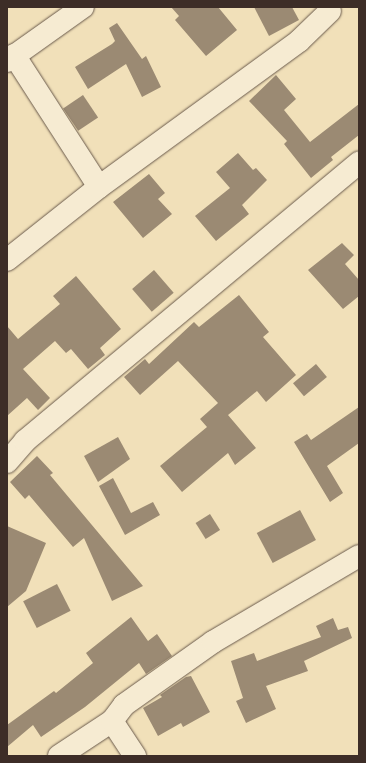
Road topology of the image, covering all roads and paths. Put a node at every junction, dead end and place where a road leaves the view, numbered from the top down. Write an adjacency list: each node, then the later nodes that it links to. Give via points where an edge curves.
1 (83, 7): 3 (street)
2 (330, 11): 5 (street, via 299,41)
3 (11, 58): 5 (street)
4 (359, 163): 7 (street, via 25,441)
5 (99, 187): 6 (street)
6 (7, 260)
7 (7, 462)
8 (359, 556): 9 (street, via 213,642 124,705)
9 (112, 721): 10 (street); 11 (street)
10 (59, 756)
11 (135, 756)

